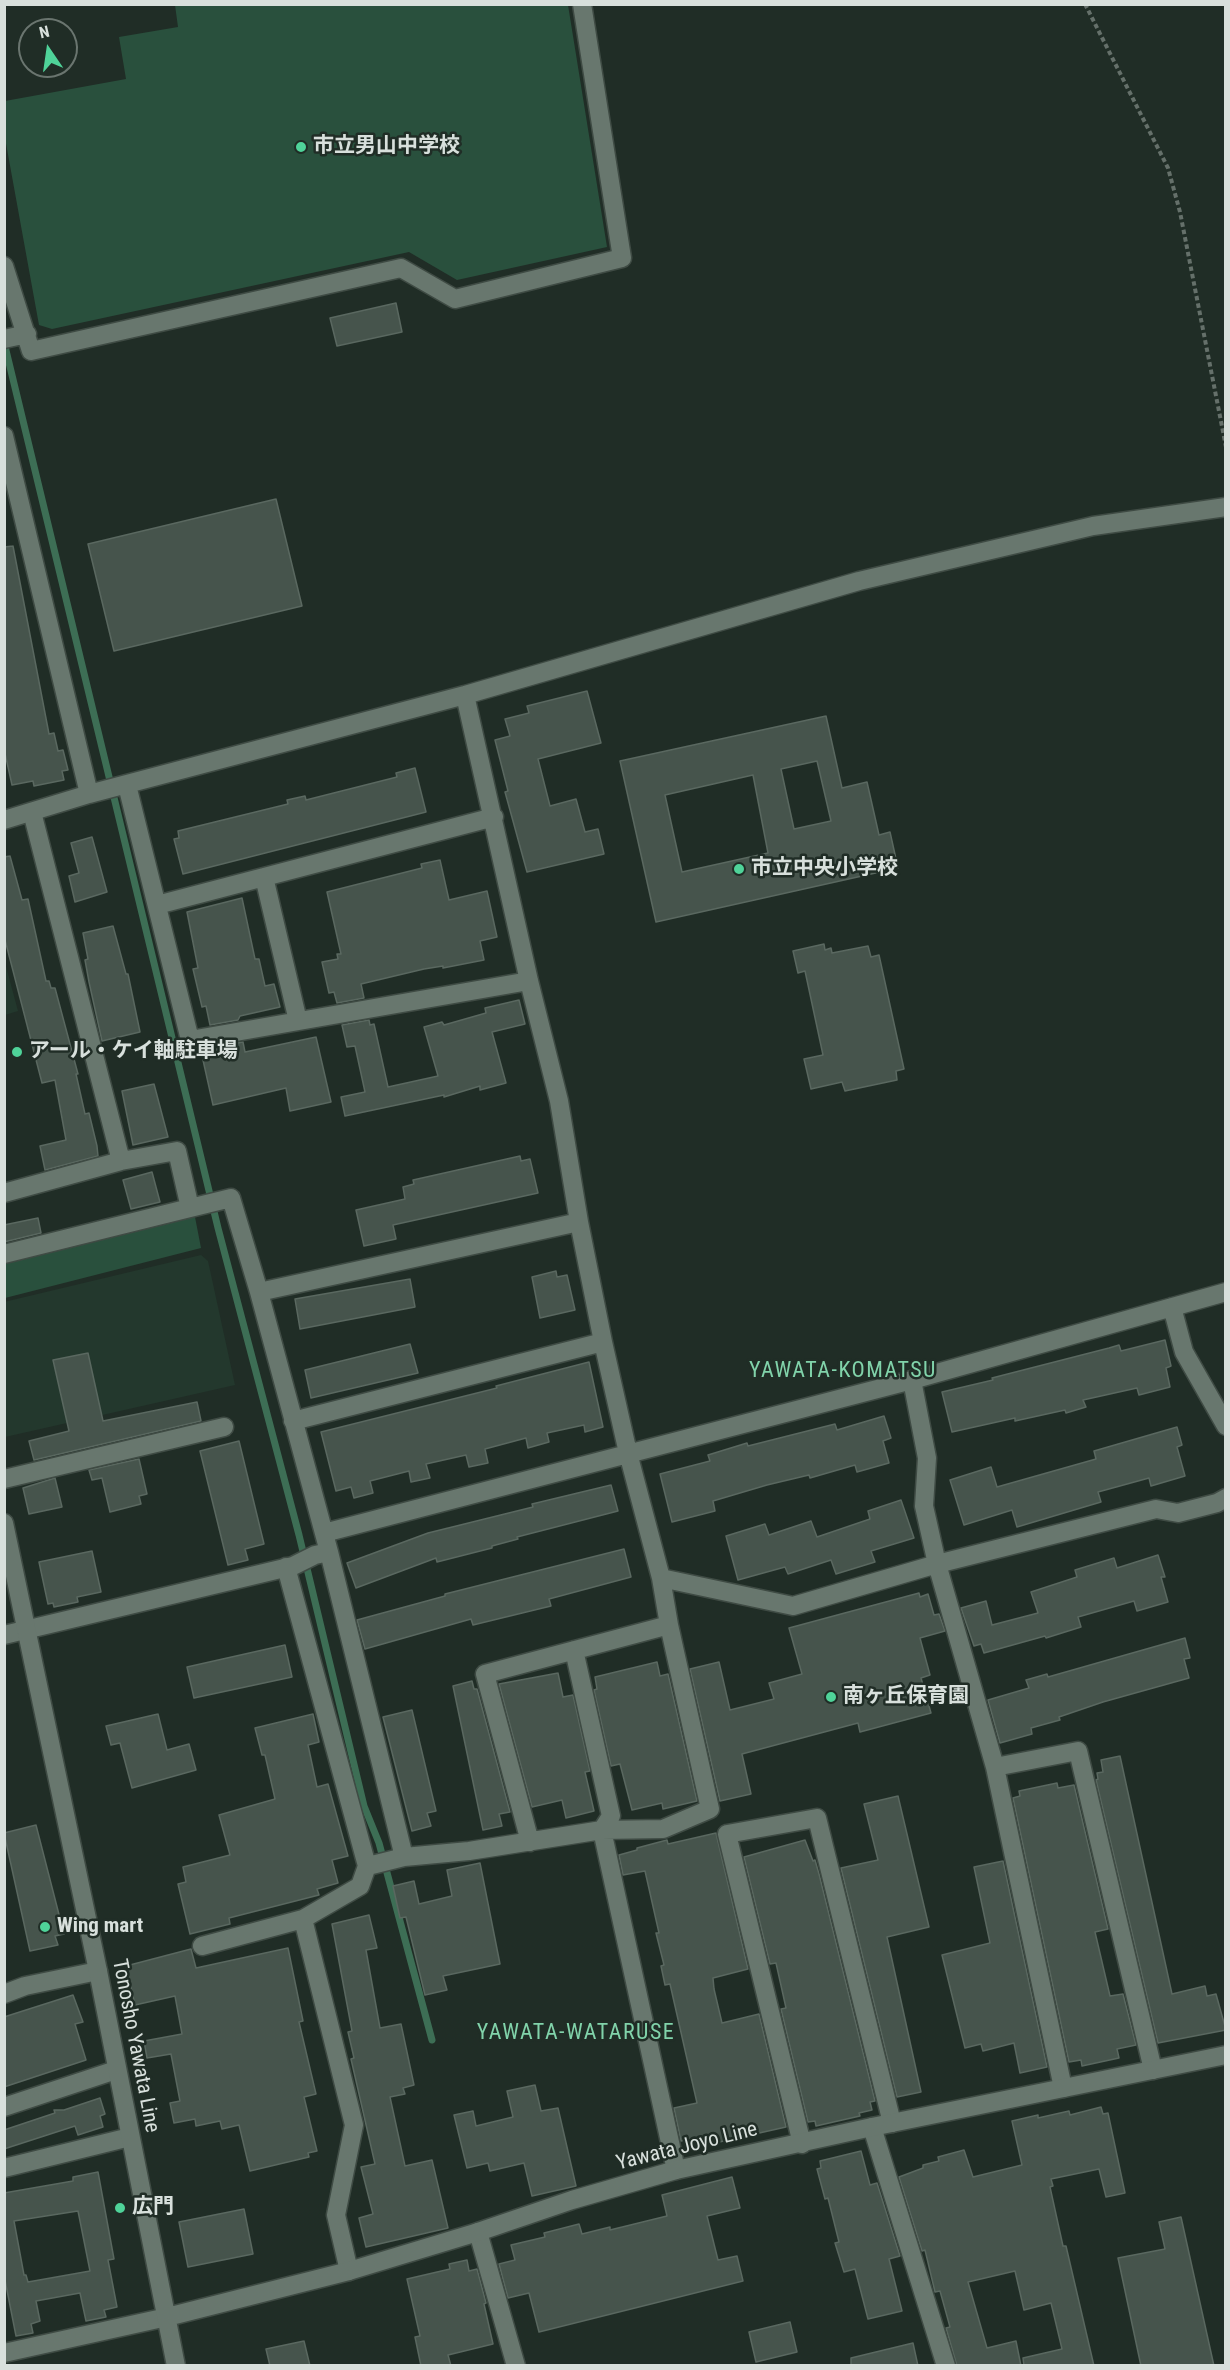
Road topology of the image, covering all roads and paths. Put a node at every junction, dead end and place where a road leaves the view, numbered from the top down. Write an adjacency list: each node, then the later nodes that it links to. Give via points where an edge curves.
1 (582, 4): 4 (street, via 622,258 455,299 401,268 31,351)
2 (1085, 4): 7 (path, via 1168,168)
3 (4, 266): 4 (street)
4 (27, 334): 5 (street)
5 (4, 339)
6 (4, 436): 11 (street)
7 (1226, 447)
8 (1226, 507): 9 (street, via 1093,526 859,581)
9 (465, 695): 10 (street); 13 (street)
10 (122, 786): 11 (street); 16 (street)
11 (92, 794): 12 (street)
12 (32, 812): 14 (street); 19 (street)
13 (494, 817): 15 (street); 17 (street)
14 (4, 820)
15 (264, 877): 16 (street); 18 (street)
16 (157, 906): 18 (street, via 190,1040)
17 (529, 981): 18 (street); 22 (street, via 559,1101)
18 (298, 1021)
19 (121, 1161): 20 (street); 21 (street, via 177,1151)
20 (4, 1193)
21 (196, 1207): 23 (street); 24 (street, via 231,1198)
22 (579, 1222): 24 (street); 27 (street)
23 (4, 1254)
24 (260, 1292): 29 (street)
25 (1226, 1292): 26 (street)
26 (1172, 1307): 28 (street); 30 (street, via 1184,1352)
27 (603, 1341): 29 (street); 32 (street)
28 (912, 1380): 32 (street); 38 (street, via 927,1458 924,1506)
29 (293, 1421): 36 (street)
30 (1226, 1426)
31 (224, 1427): 33 (street)
32 (628, 1453): 36 (street); 40 (street)
33 (4, 1479)
34 (1226, 1498): 38 (street, via 1178,1514 1156,1509)
35 (4, 1523): 42 (street, Tonosho Yawata Line)
36 (324, 1533): 37 (street)
37 (322, 1554): 39 (street); 48 (street)
38 (937, 1564): 40 (street, via 793,1606); 45 (street)
39 (290, 1566): 42 (street); 49 (street)
40 (661, 1578): 41 (street)
41 (669, 1625): 44 (street); 46 (street, via 710,1809 663,1829)
42 (26, 1630): 43 (street); 52 (street, Tonosho Yawata Line)
43 (4, 1635)
44 (574, 1650): 46 (street, via 611,1816); 47 (street, via 485,1674)
45 (995, 1767): 56 (street, via 1078,1751); 57 (street)
46 (602, 1830): 47 (street); 64 (street)
47 (530, 1842): 48 (street)
48 (397, 1859): 49 (street)
49 (369, 1865): 50 (street, via 360,1886)
50 (303, 1919): 51 (street); 66 (street, via 354,2125 336,2215)
51 (202, 1946)
52 (98, 1971): 53 (street); 55 (street, Tonosho Yawata Line)
53 (4, 1994)
54 (1226, 2055): 56 (street, Yawata Joyo Line)
55 (116, 2070): 58 (street); 61 (street, Tonosho Yawata Line)
56 (1154, 2070): 57 (street, Yawata Joyo Line)
57 (1063, 2088): 59 (street, Yawata Joyo Line)
58 (4, 2106)
59 (892, 2123): 60 (street, Yawata Joyo Line); 62 (street, via 817,1818 727,1834)
60 (872, 2127): 62 (street, Yawata Joyo Line); 71 (street)
61 (130, 2137): 63 (street); 67 (street, Tonosho Yawata Line)
62 (802, 2144): 64 (street, Yawata Joyo Line)
63 (4, 2168)
64 (676, 2170): 65 (street, Yawata Joyo Line)
65 (478, 2232): 66 (street, Yawata Joyo Line); 70 (street)
66 (349, 2271): 67 (street, Yawata Joyo Line)
67 (167, 2317): 68 (street, Yawata Joyo Line); 69 (street, Tonosho Yawata Line)
68 (4, 2353)
69 (176, 2366)
70 (516, 2366)
71 (946, 2366)

